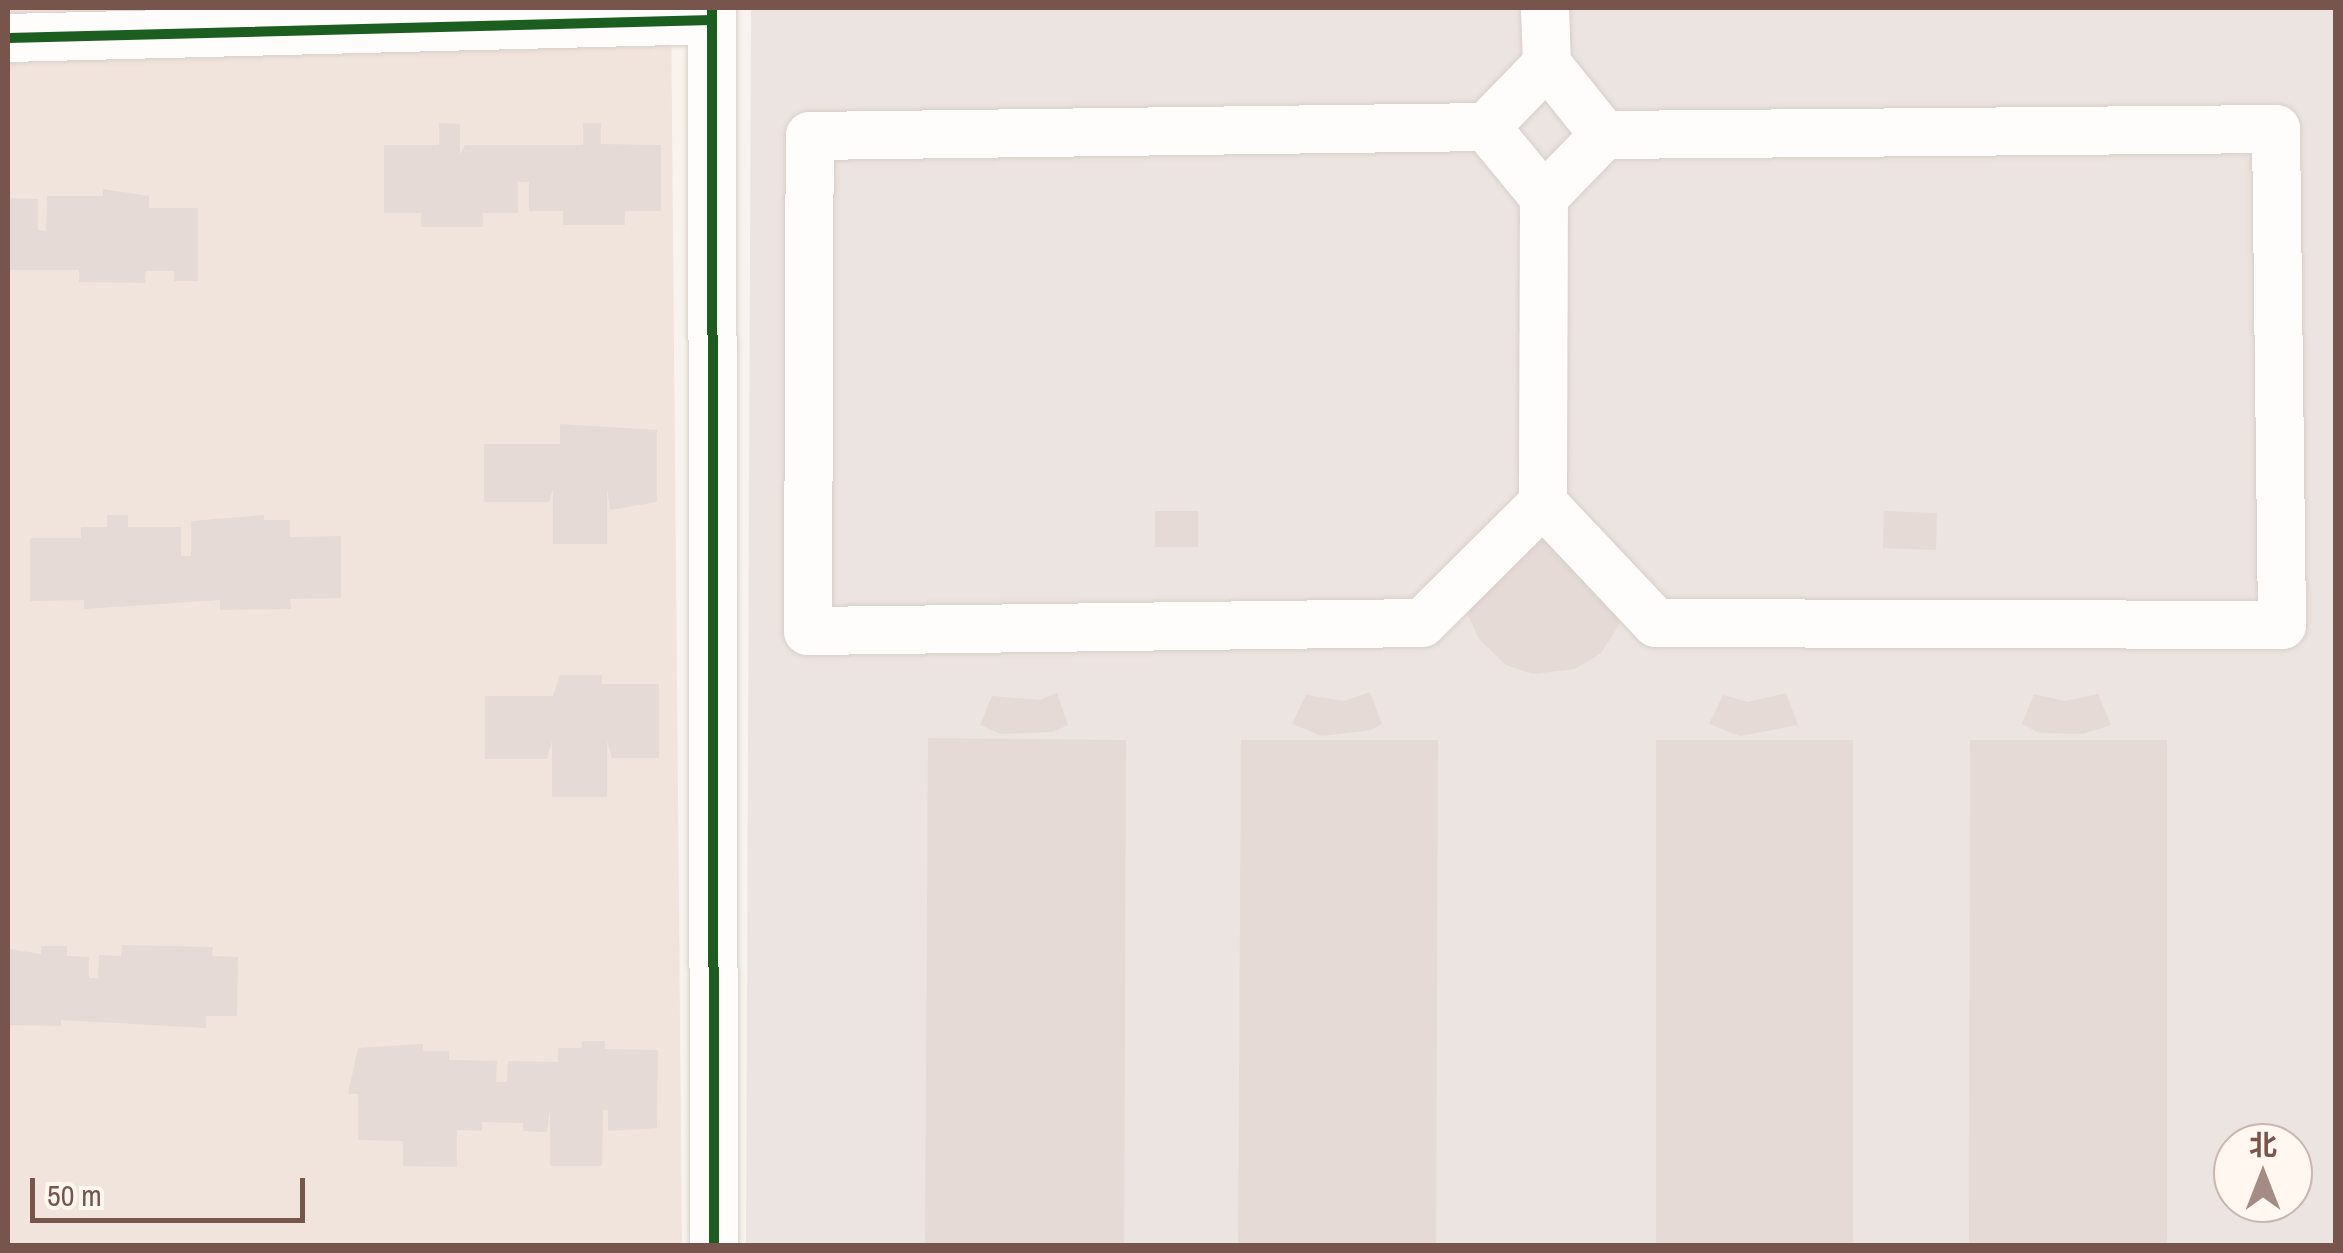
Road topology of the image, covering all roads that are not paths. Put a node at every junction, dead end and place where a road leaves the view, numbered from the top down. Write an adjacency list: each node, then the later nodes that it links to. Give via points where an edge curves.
1 (1546, 8): 4 (street)
2 (712, 14): 3 (street); 9 (street)
3 (8, 38)
4 (1547, 64): 5 (street); 6 (street)
5 (1486, 127): 7 (street); 8 (street, via 810,136 808,631 1422,623)
6 (1604, 135): 7 (street); 8 (street, via 2276,129 2282,625 1656,623)
7 (1544, 197): 8 (street)
8 (1543, 504)
9 (714, 1246)

